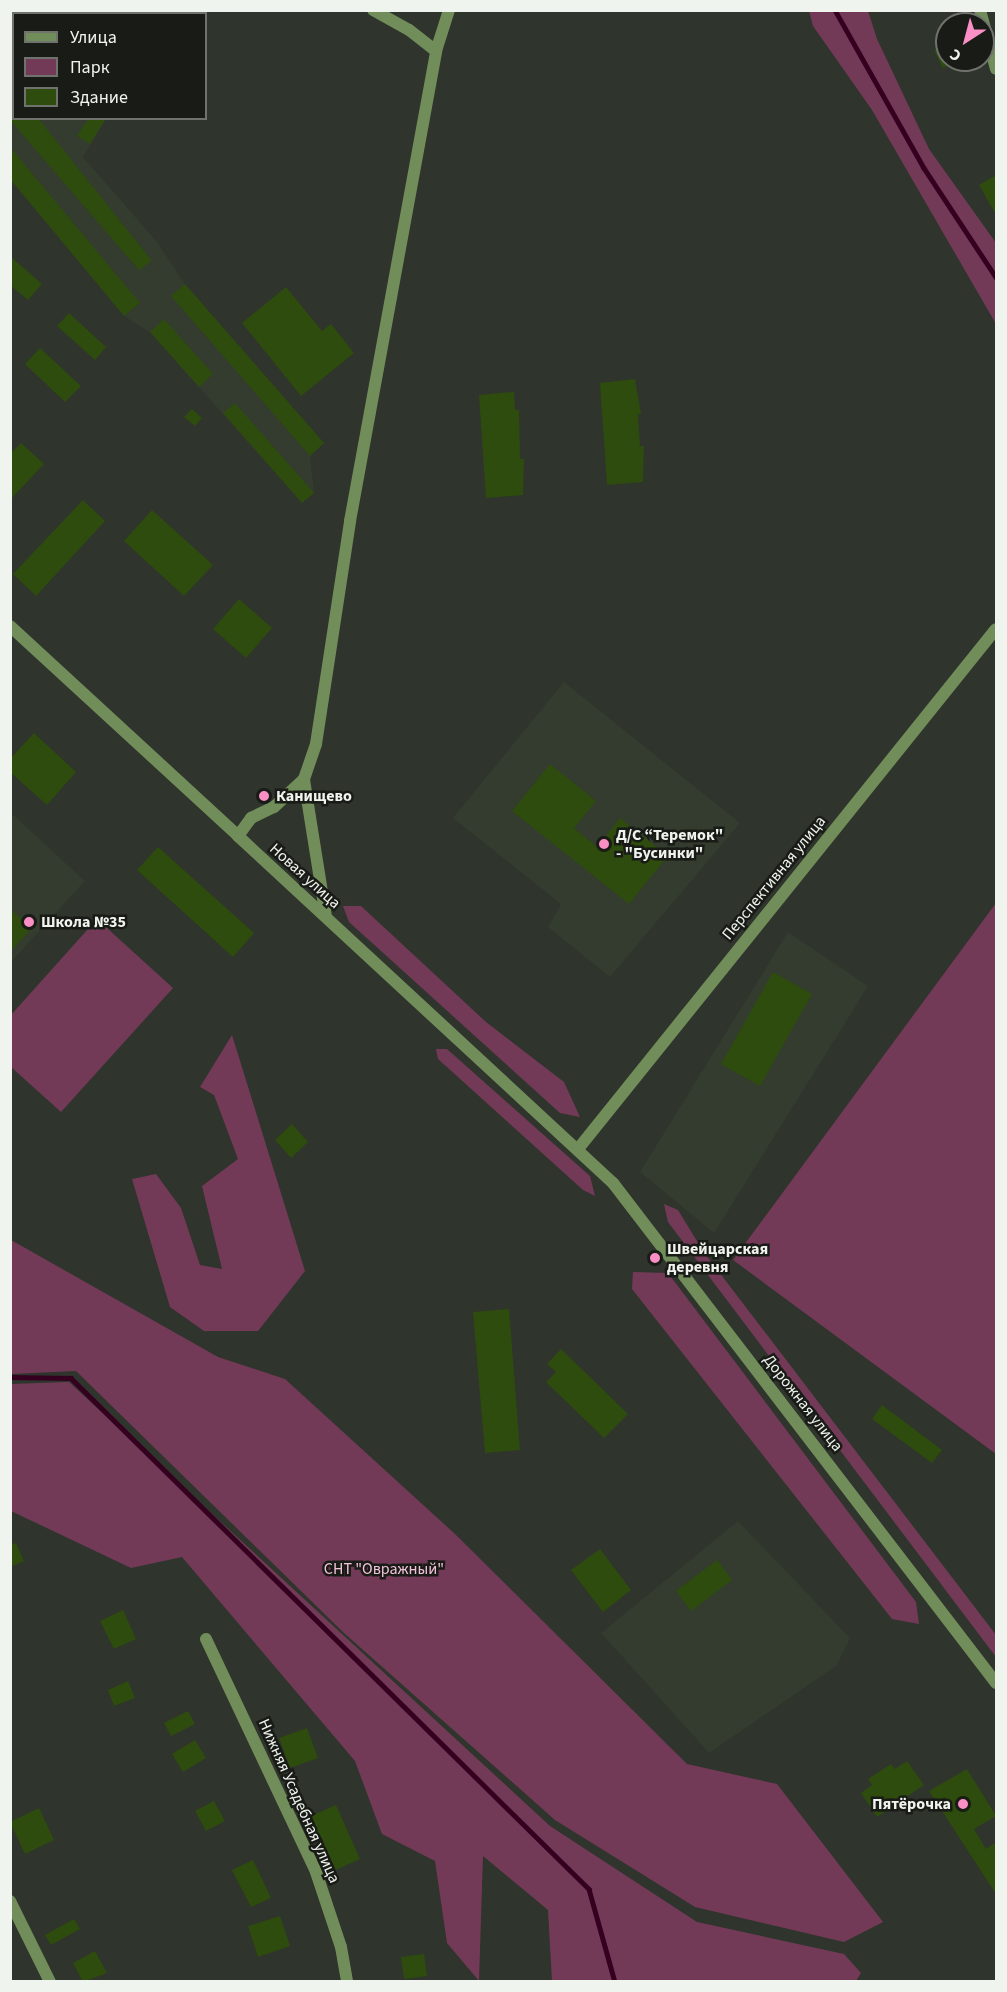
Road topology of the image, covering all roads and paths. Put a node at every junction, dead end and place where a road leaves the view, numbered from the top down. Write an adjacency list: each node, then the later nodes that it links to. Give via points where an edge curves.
1 (373, 10): 4 (street)
2 (449, 10): 4 (street)
3 (980, 10): 5 (street)
4 (436, 51): 8 (street, via 350,521 316,744)
5 (996, 69)
6 (10, 626): 9 (street, Новая улица)
7 (996, 629): 11 (street, Перспективная улица)
8 (304, 779): 9 (street, via 274,807 251,818); 10 (street)
9 (237, 836): 10 (street, Новая улица)
10 (326, 917): 11 (street, Новая улица)
11 (578, 1149): 13 (street, Дорожная улица, via 613,1183)
12 (206, 1639): 16 (street, Нижняя Усадебная улица, via 316,1872 341,1947)
13 (996, 1683)
14 (10, 1901): 15 (street)
15 (50, 1982)
16 (347, 1982)

